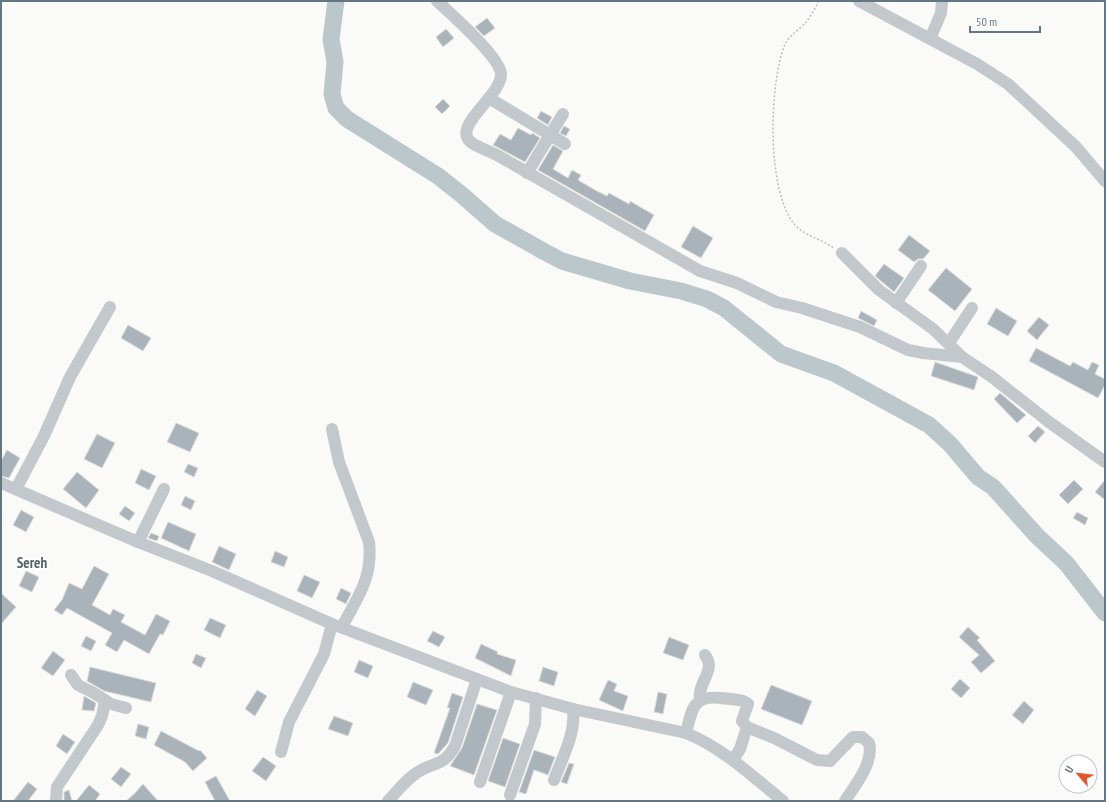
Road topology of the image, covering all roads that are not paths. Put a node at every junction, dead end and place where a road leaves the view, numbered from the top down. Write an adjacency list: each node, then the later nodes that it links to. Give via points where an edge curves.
1 (437, 1): 5 (street, via 486,48 500,69 499,85)
2 (859, 1): 4 (street)
3 (942, 1): 4 (street, via 941,13)
4 (930, 39): 10 (street, via 1008,84 1071,142)
5 (489, 98): 7 (street); 9 (street, via 468,124 468,140)
6 (563, 114): 7 (street)
7 (549, 135): 8 (street); 9 (street)
8 (565, 144)
9 (527, 173): 17 (street, via 700,271 737,283 776,302 860,327 908,350)
10 (1105, 181)
11 (842, 253): 13 (street, via 879,290)
12 (921, 266): 13 (street)
13 (896, 303): 16 (street)
14 (110, 307): 21 (street, via 70,377 44,436)
15 (972, 308): 16 (street)
16 (949, 343): 17 (street)
17 (962, 358): 19 (street, via 992,377 1048,422)
18 (332, 429): 24 (street, via 339,462 369,542 370,556 368,575)
19 (1105, 462)
20 (1, 483): 21 (street)
21 (16, 489): 23 (street)
22 (164, 489): 23 (street)
23 (138, 542): 24 (street)
24 (337, 625): 27 (street); 36 (street, via 290,722)
25 (704, 655): 30 (street, via 709,667 701,687)
26 (71, 675): 31 (street, via 78,685)
27 (477, 679): 28 (street); 42 (street, via 451,754 445,761 418,772)
28 (510, 692): 29 (street); 39 (street)
29 (536, 698): 33 (street); 40 (street, via 534,724)
30 (700, 699): 34 (street, via 708,697 743,700 748,704 742,721); 35 (street, via 691,713)
31 (105, 701): 32 (street); 41 (street, via 98,725 57,787)
32 (126, 708)
33 (573, 709): 35 (street); 38 (street, via 571,736)
34 (747, 727): 37 (street, via 740,749); 44 (street, via 824,762 830,761 853,737 858,735 866,740 870,748 866,767)
35 (686, 733): 37 (street)
36 (281, 752)
37 (733, 760): 43 (street)
38 (554, 780)
39 (480, 782)
40 (510, 795)
41 (56, 801)
42 (388, 801)
43 (783, 801)
44 (845, 801)

